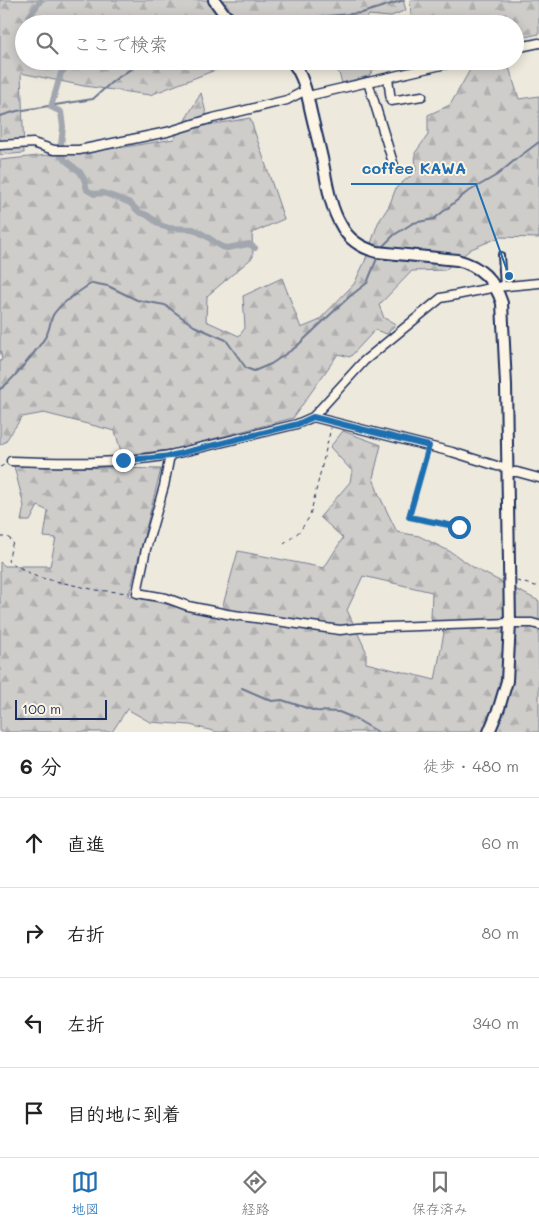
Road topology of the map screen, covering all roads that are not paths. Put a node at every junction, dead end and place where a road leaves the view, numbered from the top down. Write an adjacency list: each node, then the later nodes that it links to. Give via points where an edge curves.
1 (214, 0): 2 (street)
2 (224, 15)
3 (539, 43): 4 (street)
4 (524, 46)
5 (298, 70): 9 (street)
6 (421, 70): 7 (street)
7 (388, 78): 8 (street); 10 (street, via 391,101)
8 (368, 82): 9 (street); 12 (street)
9 (307, 93): 11 (street, via 167,132 79,150 54,150 33,143); 15 (street, via 329,191 338,219 350,236 366,249 386,254 465,262)
10 (422, 96)
11 (0, 145)
12 (394, 166)
13 (501, 255): 15 (lane)
14 (539, 283): 15 (street)
15 (500, 287): 16 (street, via 441,298 364,362); 19 (street)
16 (313, 417): 17 (street, via 298,424); 19 (street)
17 (170, 456): 18 (street); 21 (street, via 137,593 226,614 340,630)
18 (11, 461)
19 (508, 470): 20 (street); 21 (street)
20 (539, 478)
21 (510, 623): 22 (street); 23 (street, via 507,681)
22 (539, 625)
23 (489, 732)

